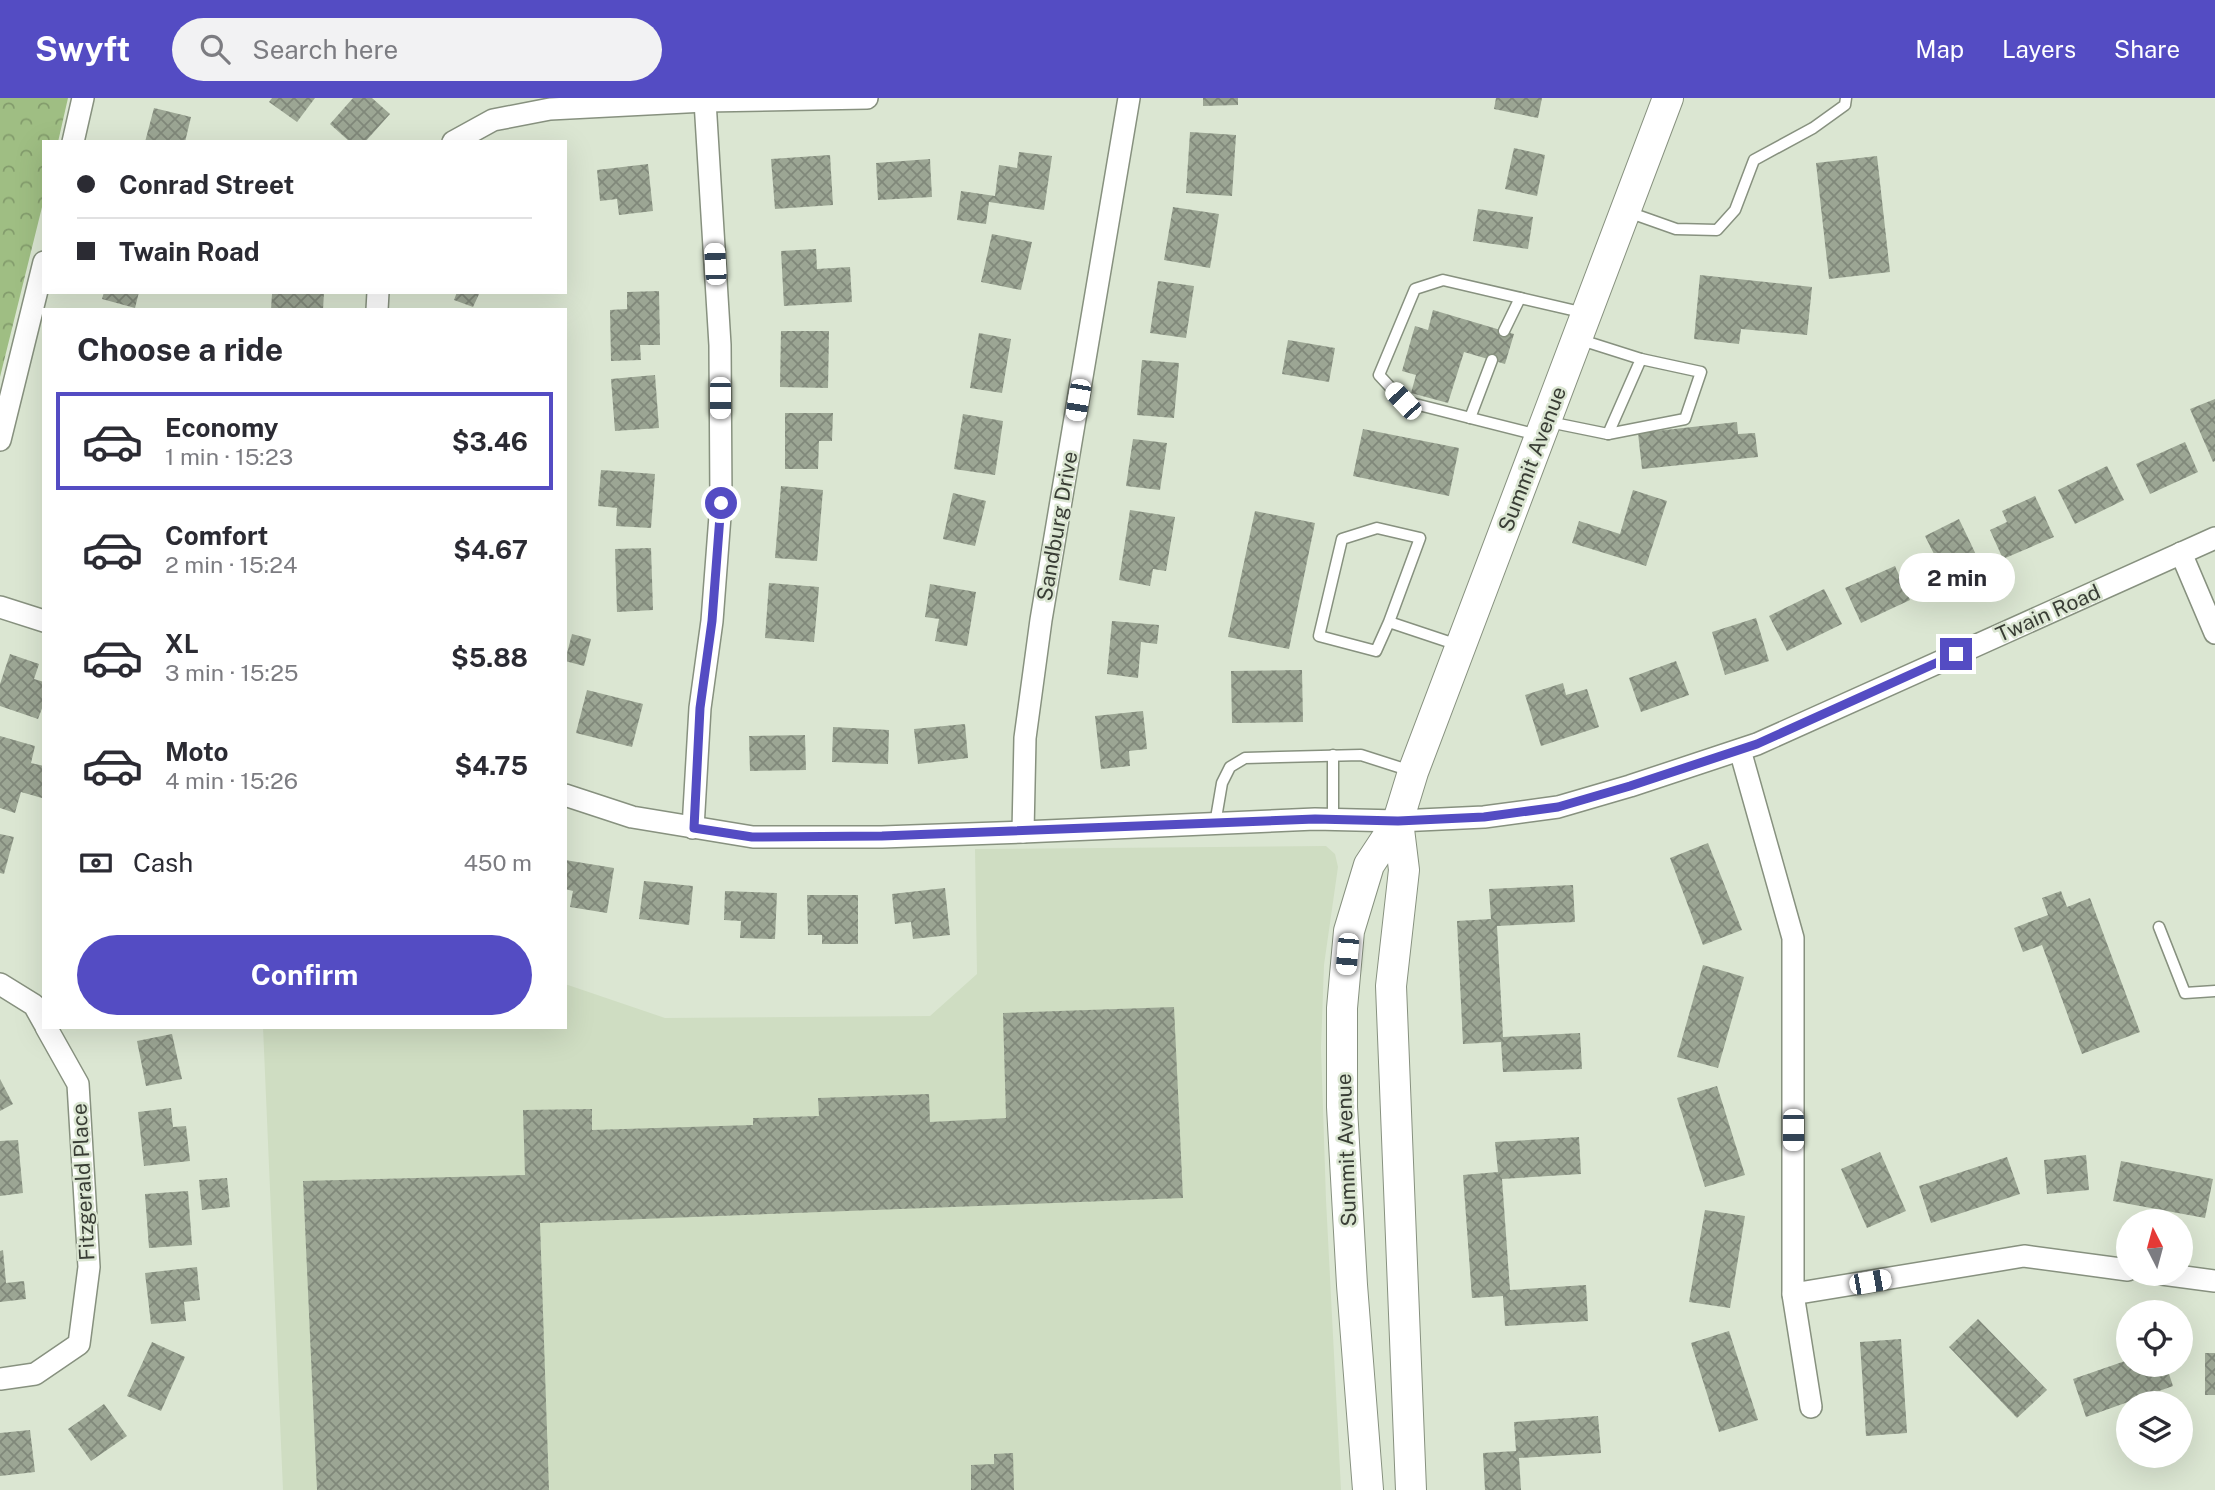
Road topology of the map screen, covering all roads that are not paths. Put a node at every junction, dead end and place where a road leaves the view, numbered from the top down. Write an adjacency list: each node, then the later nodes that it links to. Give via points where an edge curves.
1 (83, 98): 7 (street)
2 (867, 98): 6 (street)
3 (1129, 98): 35 (street, Sandburg Drive, via 1041,620 1025,738)
4 (1668, 98): 9 (main road, Summit Avenue)
5 (1846, 98): 9 (lane, via 1845,105 1813,128 1754,160 1735,211 1717,230 1676,229)
6 (705, 101): 8 (street, via 550,109 493,120); 34 (street, via 720,345 721,503 700,708)
7 (73, 140)
8 (457, 140)
9 (1625, 211): 12 (main road, Summit Avenue)
10 (42, 270): 19 (street)
11 (1520, 298): 12 (lane); 13 (lane); 16 (lane, via 1443,280 1415,289 1379,376 1403,401)
12 (1583, 326): 14 (lane); 17 (main road, Summit Avenue)
13 (1504, 331)
14 (1641, 359): 18 (lane); 18 (lane, via 1701,372 1685,419)
15 (1492, 360): 16 (lane)
16 (1470, 418): 17 (lane)
17 (1544, 429): 18 (lane); 26 (main road, Summit Avenue)
18 (1608, 434)
19 (0, 440)
20 (2215, 538): 21 (street, Twain Road)
21 (2181, 552): 25 (street); 27 (street, Twain Road)
22 (0, 607): 23 (street)
23 (42, 620)
24 (1389, 622): 24 (lane, via 1376,651 1319,636 1342,539 1377,528 1420,538); 26 (lane)
25 (2215, 633)
26 (1461, 646): 29 (main road, Summit Avenue)
27 (1740, 750): 32 (street, Twain Road, via 1558,807 1484,817); 44 (street, via 1793,938)
28 (1333, 755): 29 (lane, via 1361,755); 31 (lane); 33 (lane, via 1238,762 1222,783)
29 (1413, 772): 32 (main road, Summit Avenue)
30 (567, 796): 34 (street, Twain Road, via 632,817)
31 (1333, 820): 32 (street, Twain Road); 33 (street, Twain Road)
32 (1398, 821): 47 (main road, Summit Avenue, via 1369,865 1349,930 1342,1008 1342,1107); 48 (main road, Summit Avenue, via 1404,870 1391,986)
33 (1215, 824): 35 (street, Twain Road)
34 (694, 828): 35 (street, Twain Road, via 752,837)
35 (1023, 832)
36 (2159, 927): 38 (lane, via 2185,993)
37 (0, 984): 39 (street, via 34,1004)
38 (2215, 991)
39 (42, 1019)
40 (47, 1029): 45 (street, Fitzgerald Place, via 78,1084 89,1267 79,1344 35,1374)
41 (2116, 1268): 44 (street, via 2024,1256)
42 (2193, 1278): 43 (street)
43 (2215, 1281)
44 (1793, 1294): 46 (street)
45 (0, 1379)
46 (1811, 1407)
47 (1368, 1490)
48 (1410, 1490)

